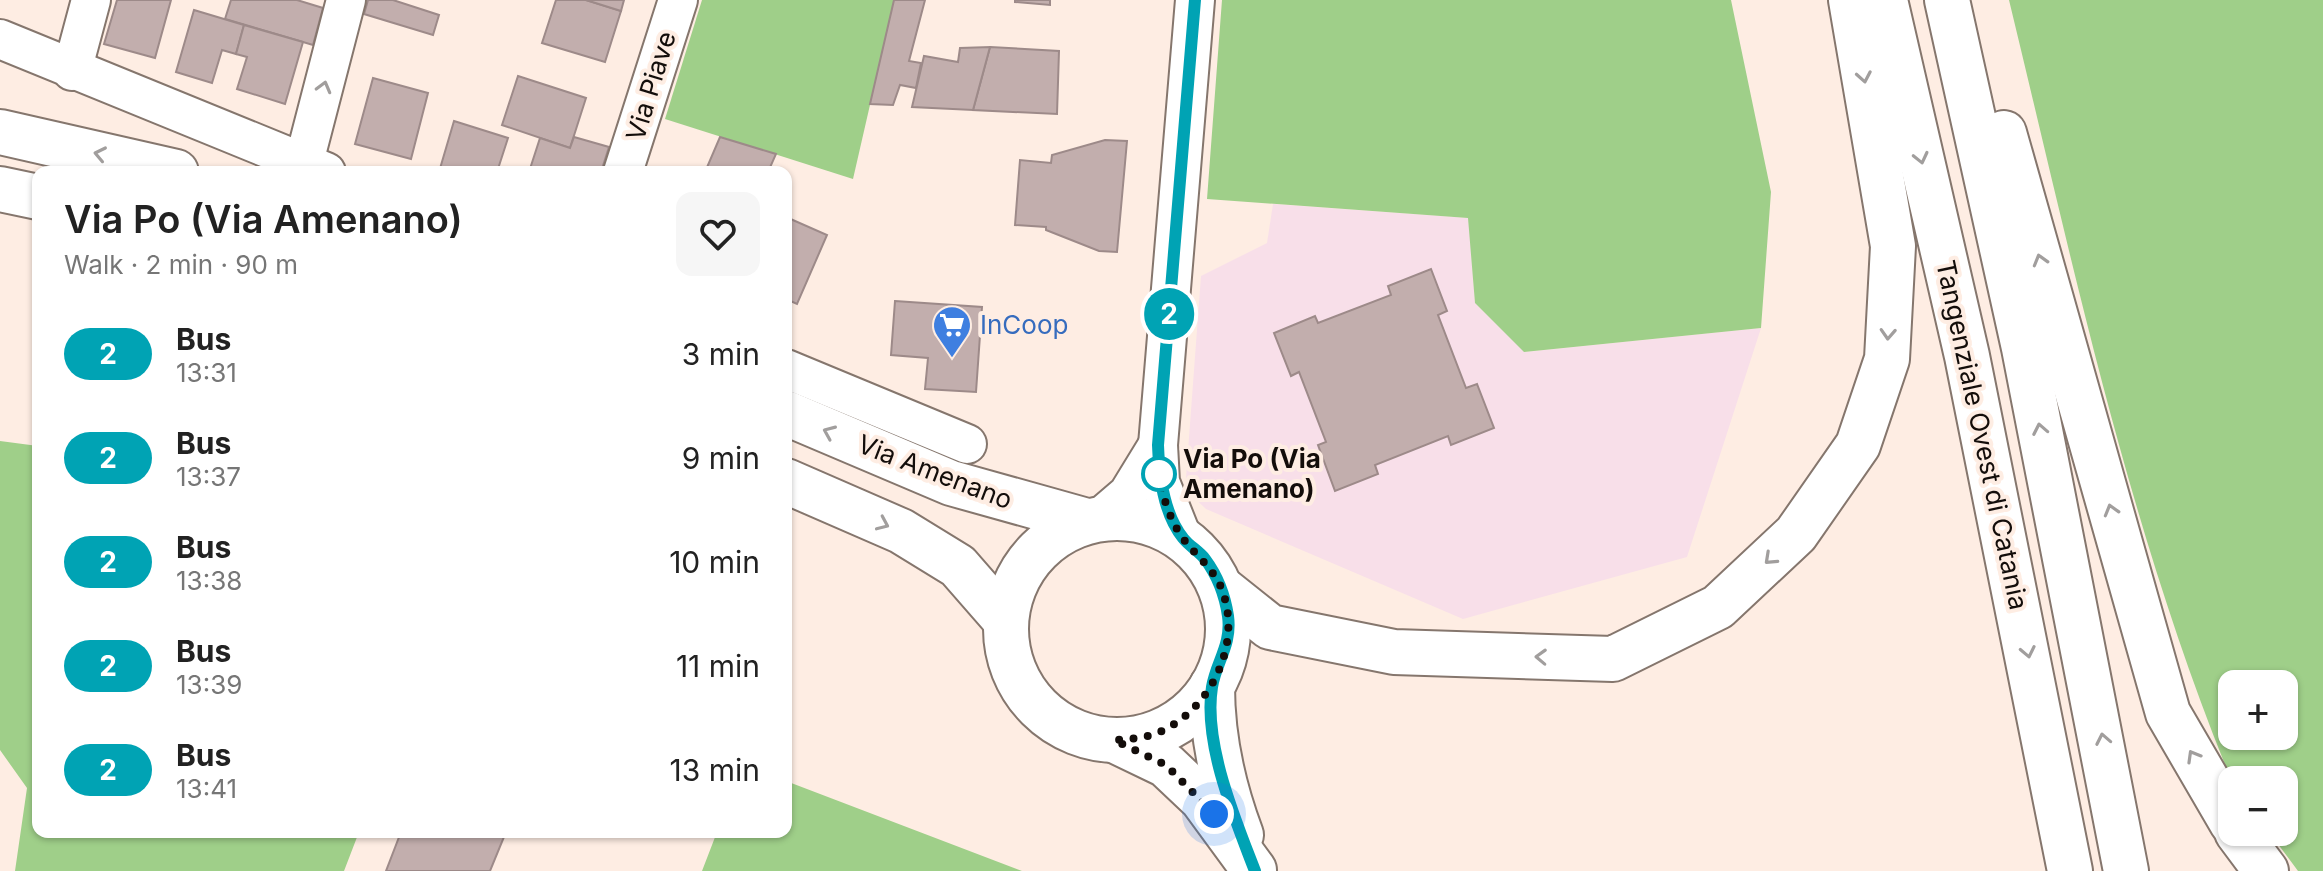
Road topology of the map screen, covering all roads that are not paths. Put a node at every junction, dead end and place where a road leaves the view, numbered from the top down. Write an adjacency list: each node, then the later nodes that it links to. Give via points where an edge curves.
1 (91, 0): 10 (street)
2 (346, 0): 14 (street, one-way to 2)
3 (678, 0): 15 (street, Via Piave)
4 (1195, 0): 21 (street)
5 (1851, 0): 25 (main road, one-way to 25, via 1893,246 1887,359 1858,445 1796,534 1730,597 1613,659 1394,652 1270,627)
6 (1885, 0): 32 (main road, Tangenziale Ovest di Catania, one-way to 32, via 1967,356)
7 (1947, 0): 33 (main road, one-way to 7, via 2024,348)
8 (1967, 0): 29 (main road, one-way to 8, via 2168,713)
9 (0, 39): 10 (street)
10 (72, 71): 13 (street)
11 (0, 132): 12 (main road, one-way to 11)
12 (150, 166)
13 (312, 166)
14 (315, 166)
15 (625, 166)
16 (0, 189): 17 (main road)
17 (32, 196)
18 (792, 371): 20 (street)
19 (792, 416): 23 (main road, Via Amenano, one-way to 19, via 951,483)
20 (967, 444)
21 (1158, 445): 23 (street, via 1128,494); 24 (street, via 1160,482)
22 (792, 484): 26 (main road, one-way to 26, via 901,531 958,566)
23 (1094, 520): 24 (main road, via 1153,522); 26 (main road, via 1062,532 1040,548 1017,582)
24 (1182, 537): 25 (main road, via 1205,559)
25 (1221, 588): 27 (main road, via 1228,619 1226,653)
26 (1006, 621): 28 (main road, via 1017,679 1035,704 1071,729)
27 (1212, 686): 28 (main road, via 1191,713 1161,731); 31 (main road, via 1212,725 1229,802)
28 (1114, 740): 31 (main road, via 1166,765 1202,799)
29 (2218, 799)
30 (2247, 846): 34 (main road)
31 (1255, 871)
32 (2070, 871)
33 (2126, 871)
34 (2266, 871)

